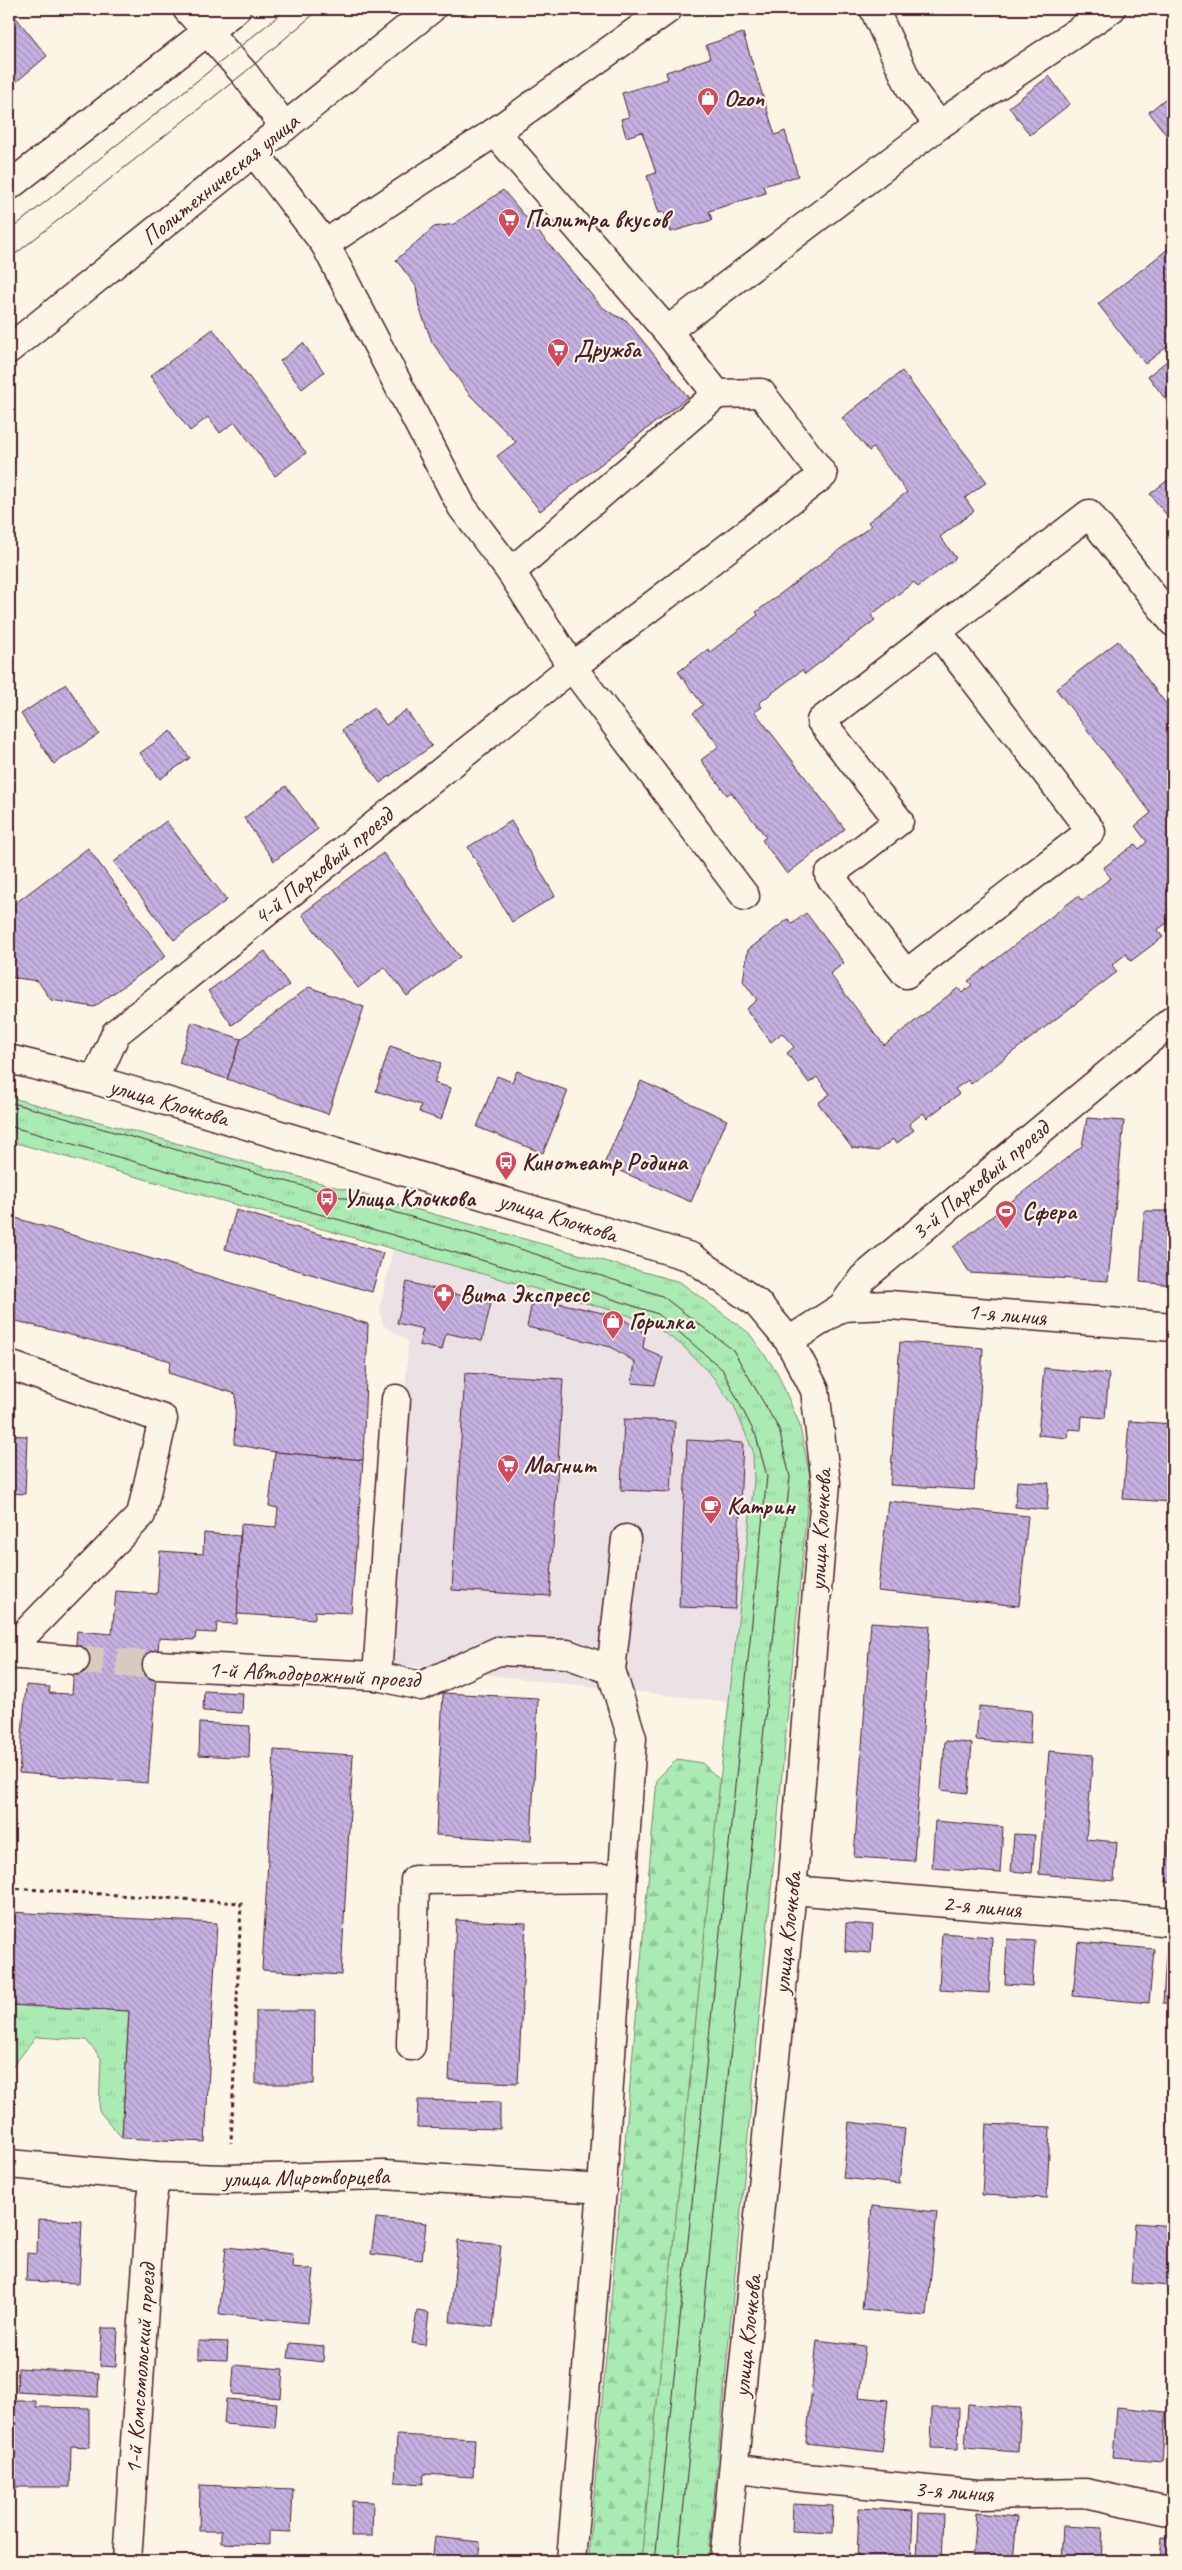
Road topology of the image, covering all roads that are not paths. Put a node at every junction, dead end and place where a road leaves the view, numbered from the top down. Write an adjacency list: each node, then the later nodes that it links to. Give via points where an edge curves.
1 (187, 9): 7 (street)
2 (236, 9): 7 (street)
3 (431, 9): 9 (street, Политехническая улица)
4 (668, 9): 10 (street)
5 (874, 9): 8 (street, via 910,89)
6 (1111, 9): 8 (street)
7 (208, 32): 9 (street); 12 (street)
8 (939, 125): 14 (street)
9 (285, 127): 11 (street, Политехническая улица)
10 (495, 132): 13 (street); 14 (street)
11 (254, 152): 13 (street); 15 (street, Политехническая улица)
12 (9, 186)
13 (325, 244): 17 (street, via 462,507)
14 (667, 331): 16 (street)
15 (9, 349)
16 (717, 394): 17 (street); 20 (street, 4-й Парковый проезд, via 761,393 823,475)
17 (511, 572): 20 (street)
18 (1173, 622): 19 (street, via 1089,514)
19 (937, 631): 19 (street, via 822,721 899,821 829,875 906,974 1091,831)
20 (572, 667): 21 (street); 24 (street, 4-й Парковый проезд, via 116,1033)
21 (745, 896)
22 (1173, 1020): 25 (street, 3-й Парковый проезд, via 863,1278)
23 (9, 1059): 24 (street, улица Клочкова)
24 (95, 1080): 27 (street, улица Клочкова, via 691,1257 757,1303)
25 (842, 1307): 26 (street, 1-я линия, via 889,1305); 27 (street, 3-й Парковый проезд)
26 (1173, 1327)
27 (789, 1341): 38 (street, улица Клочкова, via 815,1390 826,1483)
28 (9, 1365): 31 (street, via 163,1419 141,1515)
29 (396, 1399): 36 (street)
30 (626, 1539): 35 (street)
31 (9, 1650)
32 (9, 1654): 33 (street)
33 (75, 1660)
34 (157, 1665): 36 (street, 1-й Автодорожный проезд)
35 (611, 1670): 36 (street, 1-й Автодорожный проезд, via 567,1654 498,1651 421,1686); 37 (street, via 632,1738)
36 (377, 1676)
37 (621, 1878): 40 (street, via 415,1880); 43 (street)
38 (792, 1890): 39 (street, 2-я линия); 44 (street, улица Клочкова)
39 (1173, 1922)
40 (411, 2046)
41 (9, 2164): 42 (street, улица Миротворцева)
42 (156, 2177): 43 (street, улица Миротворцева, via 228,2179 384,2175); 46 (street, 1-й Комсомольский проезд, via 151,2203)
43 (602, 2189): 47 (street)
44 (734, 2468): 45 (street, 3-я линия, via 979,2495 1085,2493); 48 (street, улица Клочкова)
45 (1173, 2512)
46 (126, 2561)
47 (571, 2561)
48 (724, 2561)

